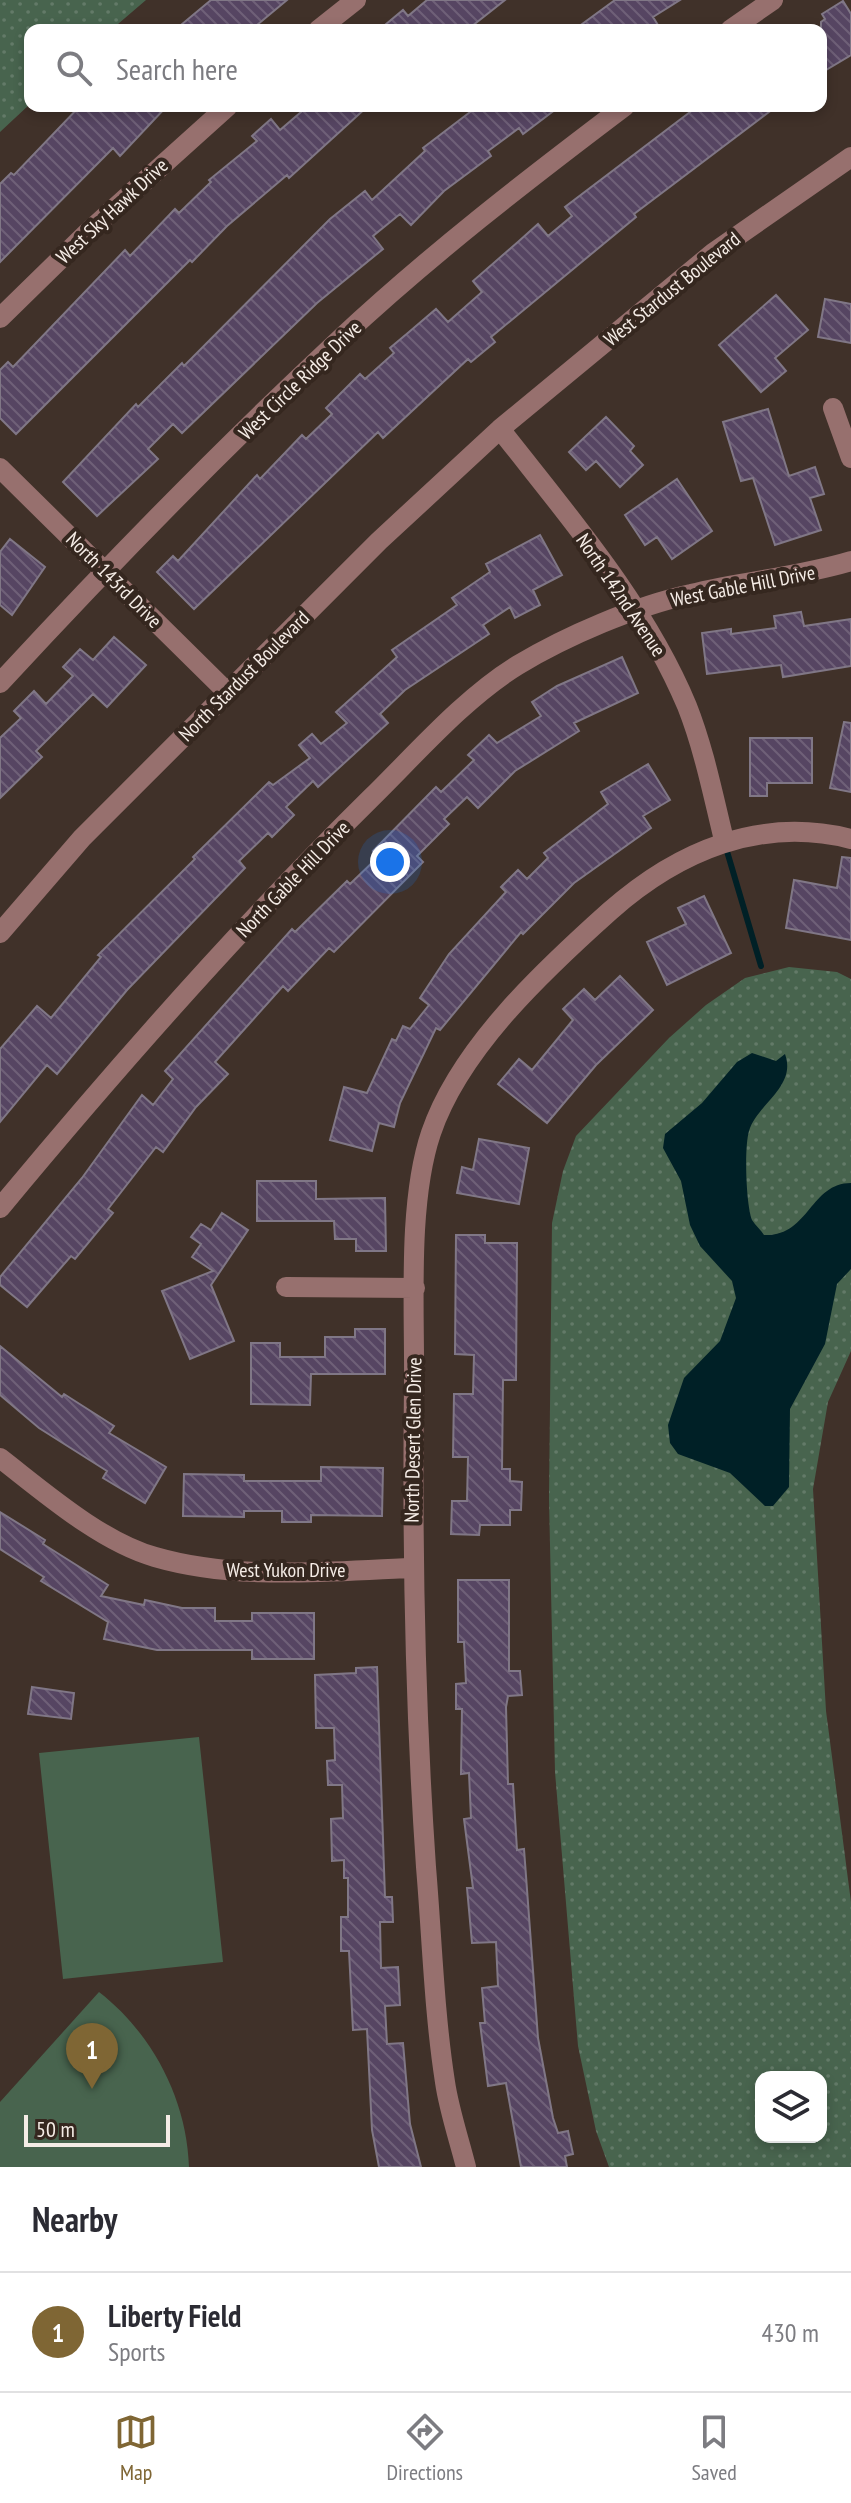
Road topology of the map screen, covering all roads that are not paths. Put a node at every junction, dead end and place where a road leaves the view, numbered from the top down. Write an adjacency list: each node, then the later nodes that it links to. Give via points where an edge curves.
1 (356, 0): 3 (street)
2 (773, 0): 4 (street)
3 (326, 24)
4 (739, 24)
5 (221, 112): 8 (street, West Sky Hawk Drive)
6 (617, 112): 14 (street, West Circle Ridge Drive, via 506,196 341,338)
7 (851, 157): 10 (street, West Stardust Boulevard, via 713,253)
8 (0, 318)
9 (833, 408): 11 (street)
10 (500, 429): 15 (street, North 142nd Avenue); 17 (street, North Stardust Boulevard)
11 (851, 458)
12 (0, 468): 14 (street, North 143rd Drive)
13 (851, 561): 15 (street, West Gable Hill Drive)
14 (104, 570): 16 (street, West Circle Ridge Drive); 17 (street, North 143rd Drive)
15 (635, 609): 19 (street, North 142nd Avenue, via 687,706); 21 (street, North Gable Hill Drive, via 517,665 450,720 193,985)
16 (0, 683)
17 (227, 692): 20 (street, North Stardust Boulevard, via 82,838)
18 (851, 839): 19 (street, via 796,830)
19 (724, 840): 23 (street, North Desert Glen Drive, via 638,886 510,1010 451,1085 430,1135 420,1186)
20 (0, 933)
21 (0, 1208)
22 (286, 1287): 23 (street)
23 (415, 1288): 25 (street, North Desert Glen Drive)
24 (0, 1458): 25 (street, West Yukon Drive, via 78,1519 152,1556 224,1571)
25 (412, 1568): 26 (street, North Desert Glen Drive, via 435,1985 445,2084)
26 (466, 2167)

